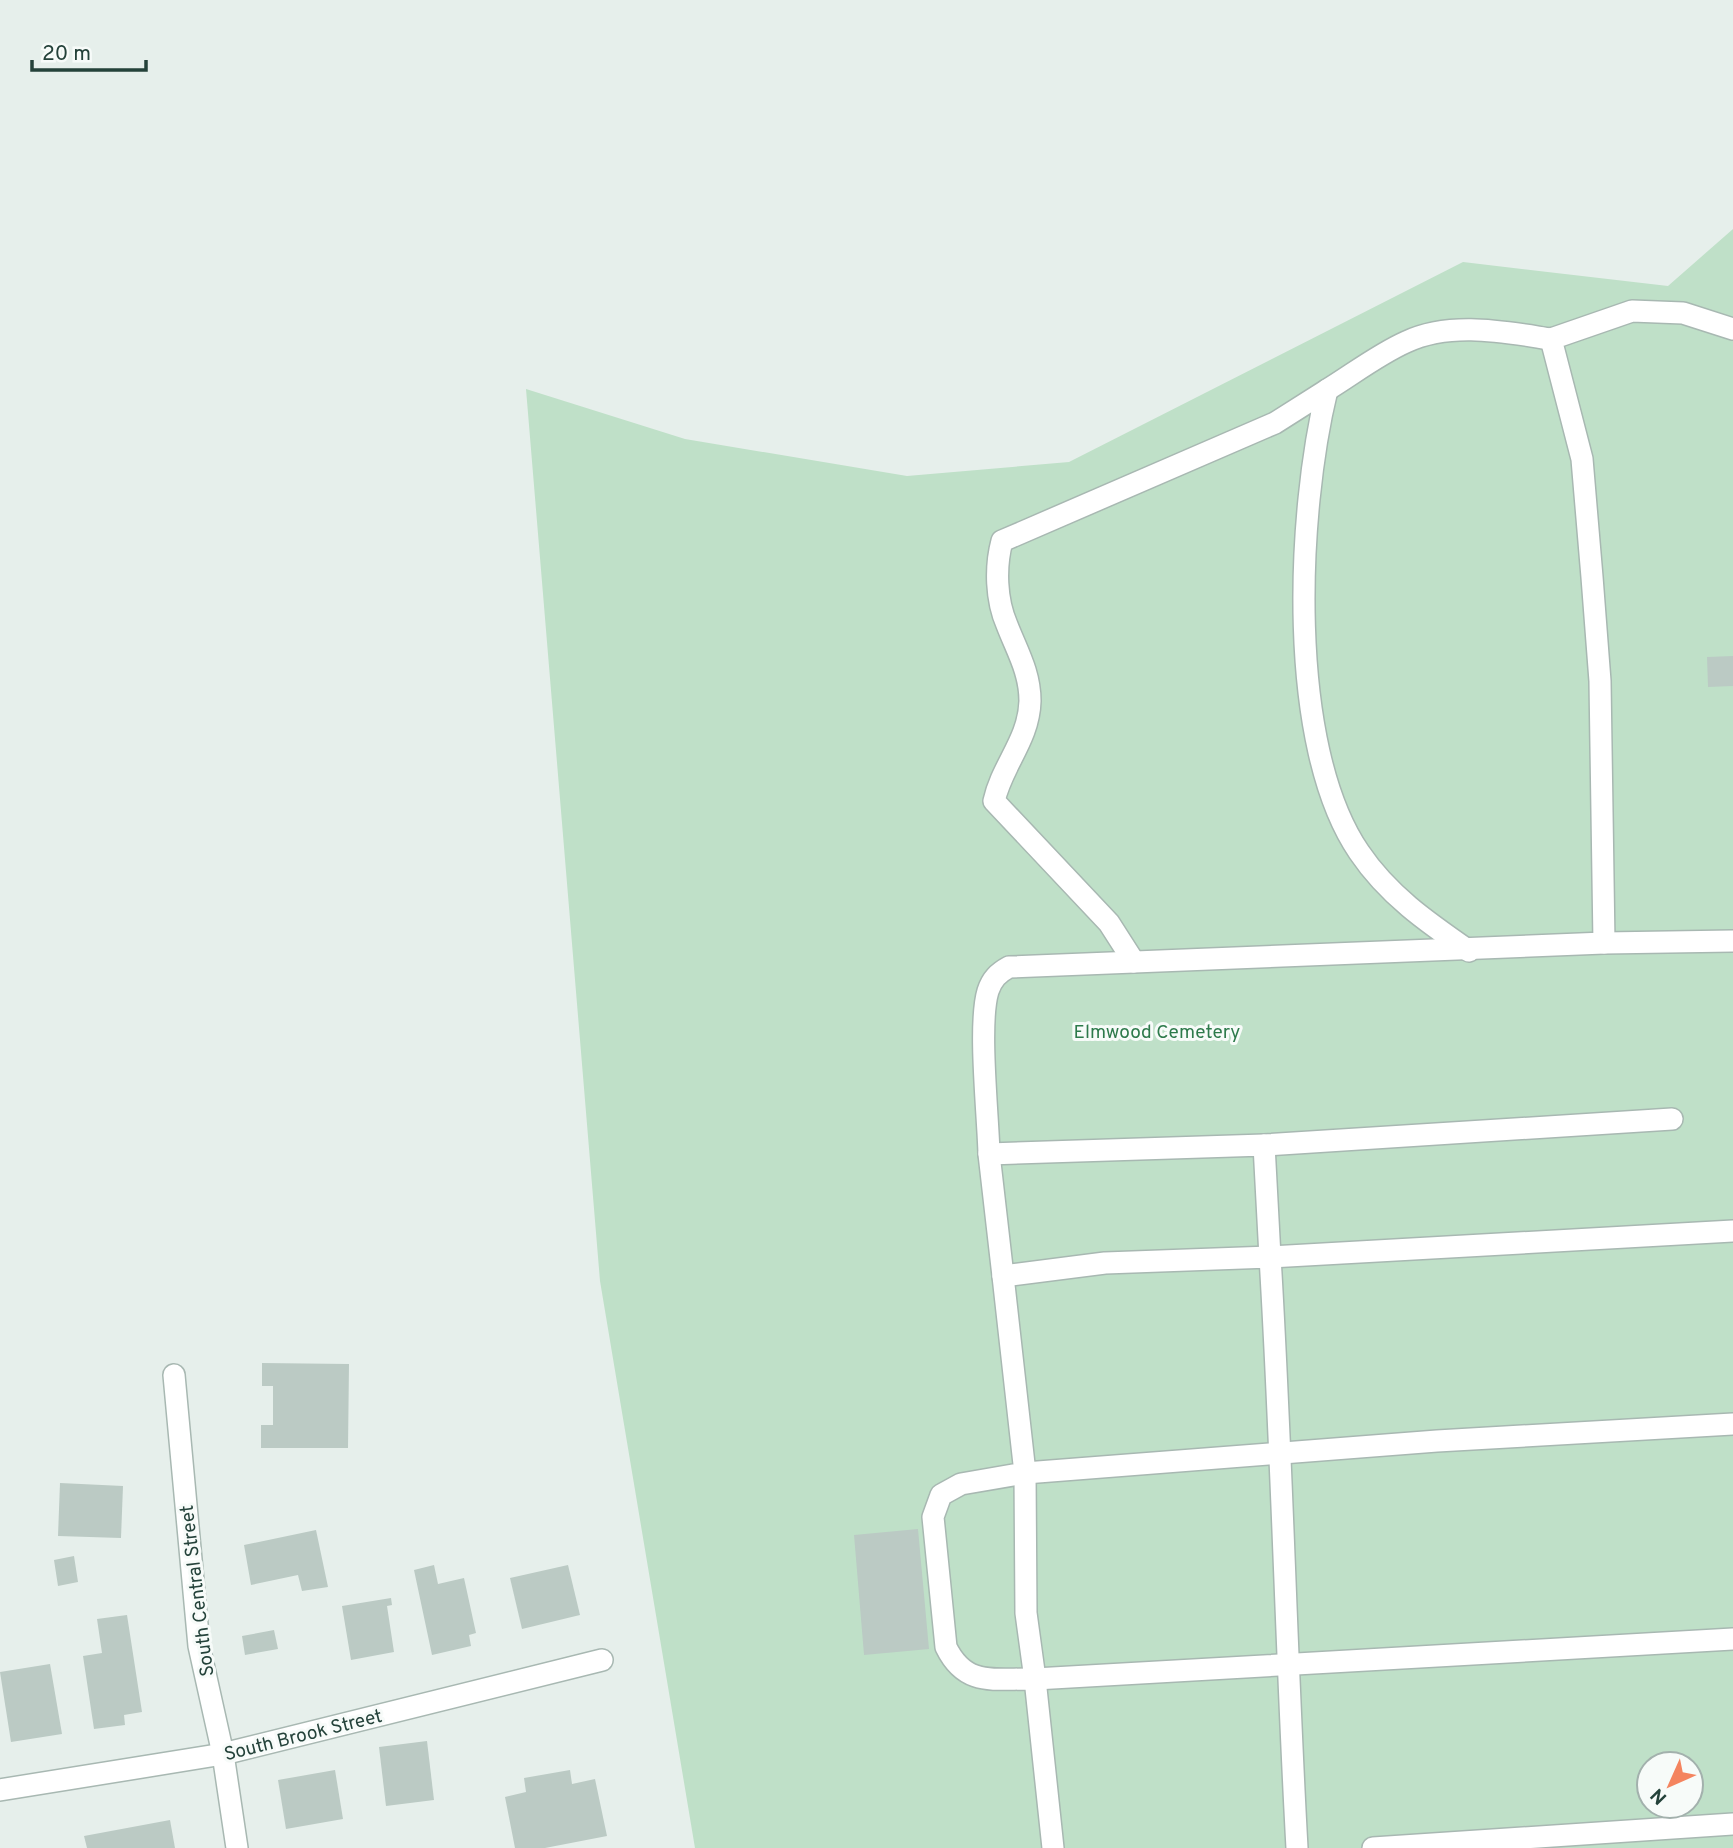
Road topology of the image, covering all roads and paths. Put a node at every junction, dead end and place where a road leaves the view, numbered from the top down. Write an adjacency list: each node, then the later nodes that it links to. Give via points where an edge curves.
1 (1733, 329): 2 (street, via 1683,313 1632,311)
2 (1551, 339): 3 (street, via 1473,330 1439,333 1407,341); 5 (street, via 1582,459 1590,550 1600,681)
3 (1327, 390): 6 (street, via 1307,507 1307,680 1317,744 1333,801 1358,851 1416,915); 7 (street, via 1275,423 1002,541 997,562 1000,592 1006,623 1024,661 1030,701 1025,733 998,782 994,801 1110,923)
4 (1733, 942): 5 (street)
5 (1604, 943): 6 (street)
6 (1469, 951): 7 (street)
7 (1134, 962): 10 (street, via 1009,967 996,974 988,992 985,1032)
8 (1672, 1119): 9 (street)
9 (1264, 1144): 10 (street); 12 (street)
10 (989, 1153): 13 (street)
11 (1733, 1231): 12 (street)
12 (1270, 1257): 13 (street, via 1105,1263); 16 (street)
13 (1003, 1276): 17 (street)
14 (174, 1374): 22 (street, South Central Street, via 199,1646)
15 (1733, 1424): 16 (street)
16 (1282, 1454): 17 (street); 20 (street)
17 (1025, 1473): 21 (street, via 1026,1614); 21 (street, via 961,1485 941,1495 933,1517 946,1647 955,1666 976,1678)
18 (1733, 1639): 20 (street)
19 (602, 1660): 22 (street, South Brook Street)
20 (1287, 1662): 21 (street); 27 (street)
21 (1035, 1679): 26 (street)
22 (223, 1754): 23 (street, South Brook Street); 25 (street, South Central Street)
23 (0, 1790)
24 (1733, 1824): 28 (street)
25 (237, 1848)
26 (1053, 1848)
27 (1297, 1848)
28 (1373, 1848)

